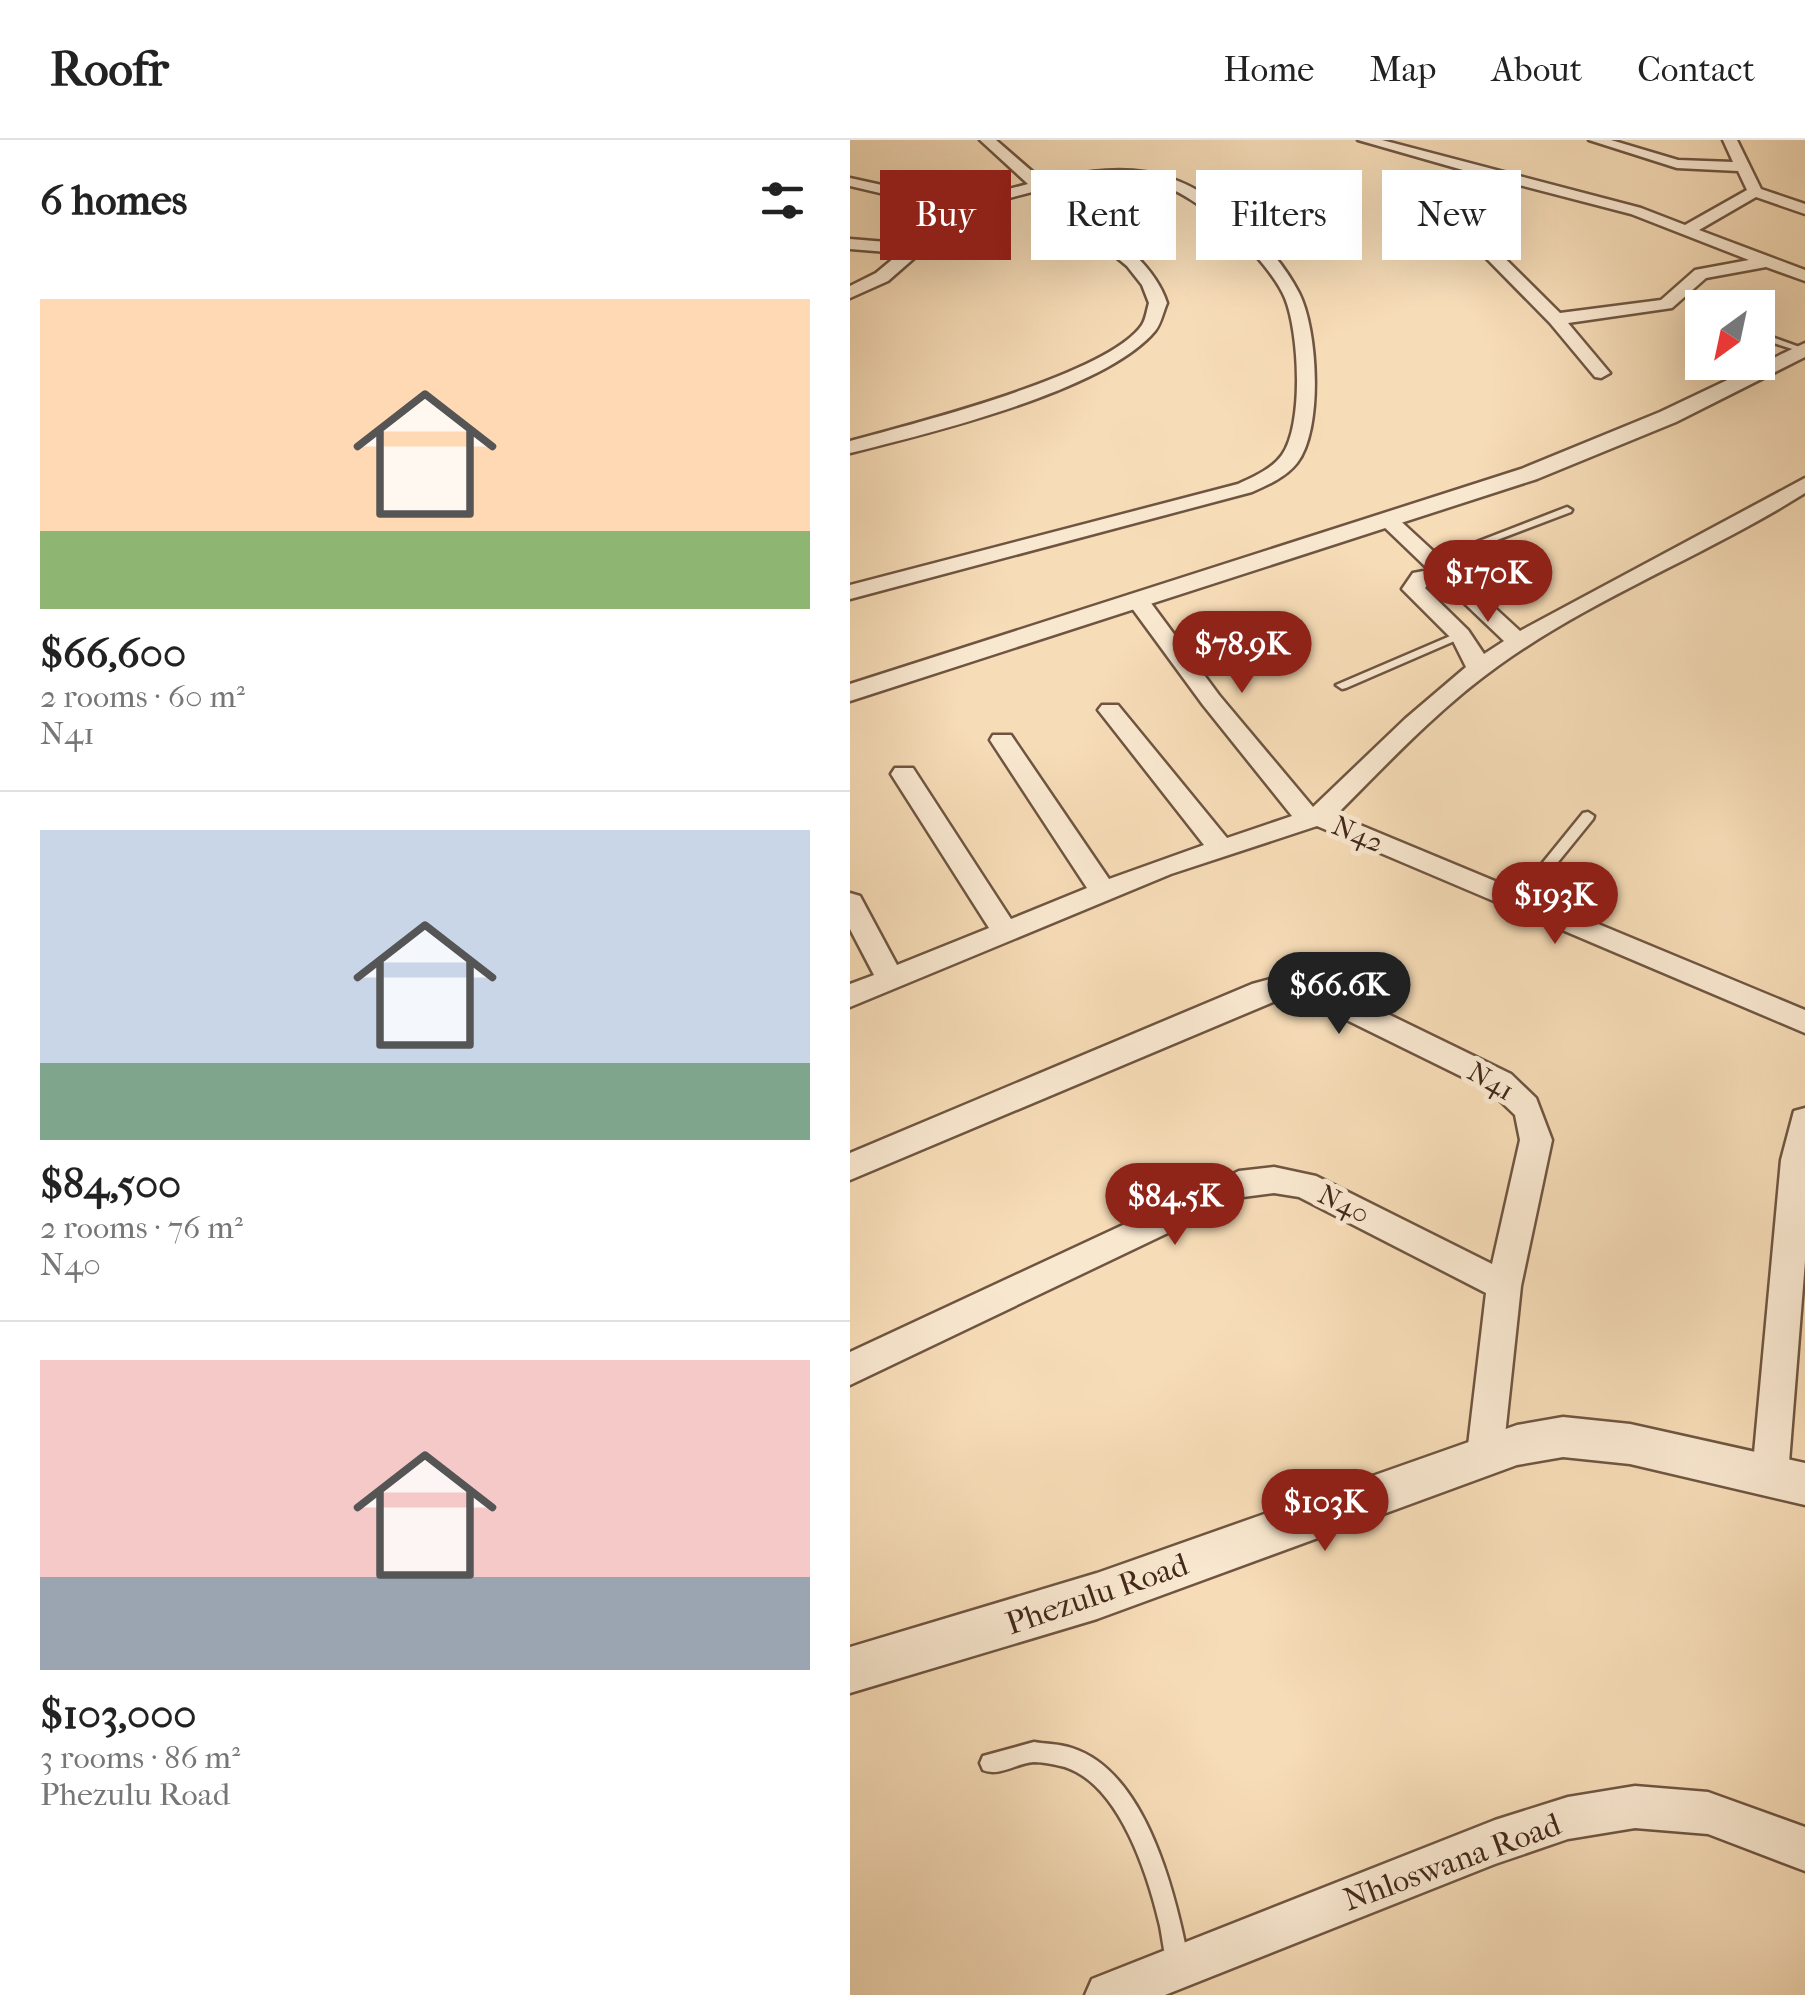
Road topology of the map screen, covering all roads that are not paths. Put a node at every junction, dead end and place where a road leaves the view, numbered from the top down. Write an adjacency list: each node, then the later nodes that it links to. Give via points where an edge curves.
1 (987, 140): 7 (street)
2 (1364, 140): 6 (street)
3 (1596, 140): 5 (street, via 1677,164)
4 (1730, 140): 5 (street)
5 (1744, 168): 12 (street)
6 (1482, 170)
7 (1031, 178)
8 (1521, 180): 14 (street)
9 (850, 182): 11 (street)
10 (1176, 186): 34 (street, via 1241,233 1294,298 1302,330 1303,418 1290,458 1245,488)
11 (880, 189)
12 (1756, 192): 13 (street); 14 (street)
13 (1805, 209)
14 (1689, 228): 20 (street)
15 (850, 244): 16 (street)
16 (880, 246)
17 (900, 260): 22 (street)
18 (1130, 260): 29 (street, via 1152,287 1157,316 1118,356 1075,376)
19 (1496, 260): 23 (street)
20 (1770, 261): 21 (street); 23 (street, via 1701,274 1666,304)
21 (1805, 276)
22 (850, 293)
23 (1556, 319): 26 (street)
24 (1775, 340): 25 (lane)
25 (1804, 350): 28 (street)
26 (1601, 374)
27 (1739, 380): 28 (lane)
28 (1743, 382): 32 (street, via 1562,462)
29 (850, 447)
30 (1800, 493): 37 (street)
31 (1567, 510): 33 (lane)
32 (1387, 519): 33 (street); 35 (street)
33 (1436, 568): 36 (street, via 1412,588); 37 (street)
34 (850, 592)
35 (1137, 600): 40 (street); 45 (street, via 1210,700)
36 (1462, 634): 38 (street); 39 (lane)
37 (1518, 642): 38 (street)
38 (1479, 671): 45 (street)
39 (1342, 685)
40 (850, 693)
41 (1110, 710): 46 (street)
42 (1002, 740): 47 (street)
43 (904, 774): 50 (street)
44 (1588, 816): 48 (lane)
45 (1313, 818): 46 (street, N42); 48 (street, N42)
46 (1220, 849): 47 (street, N42)
47 (1104, 892): 50 (street, N42)
48 (1518, 901): 53 (street, N42)
49 (850, 903): 51 (street)
50 (1006, 933): 51 (street, N42)
51 (891, 980): 52 (street, N42)
52 (850, 996)
53 (1805, 1022)
54 (1805, 1120): 56 (street, via 1797,1160)
55 (850, 1167): 57 (street, N41, via 1262,992 1285,986 1312,990 1500,1082 1523,1100 1536,1140)
56 (1798, 1240): 60 (street)
57 (1504, 1286): 58 (street, N40, via 1305,1185 1256,1182 1214,1194); 59 (street, N41)
58 (850, 1368)
59 (1485, 1454): 60 (street, Phezulu Road, via 1563,1437 1630,1444); 61 (street, Phezulu Road, via 1097,1596)
60 (1788, 1480)
61 (850, 1670)
62 (990, 1763): 64 (lane, via 1037,1749 1063,1753 1108,1780 1139,1835 1170,1914)
63 (1805, 1849): 64 (street, Nhloswana Road, via 1708,1813 1635,1807 1568,1818)
64 (1178, 1967): 65 (street, Nhloswana Road)
65 (1108, 1995)

